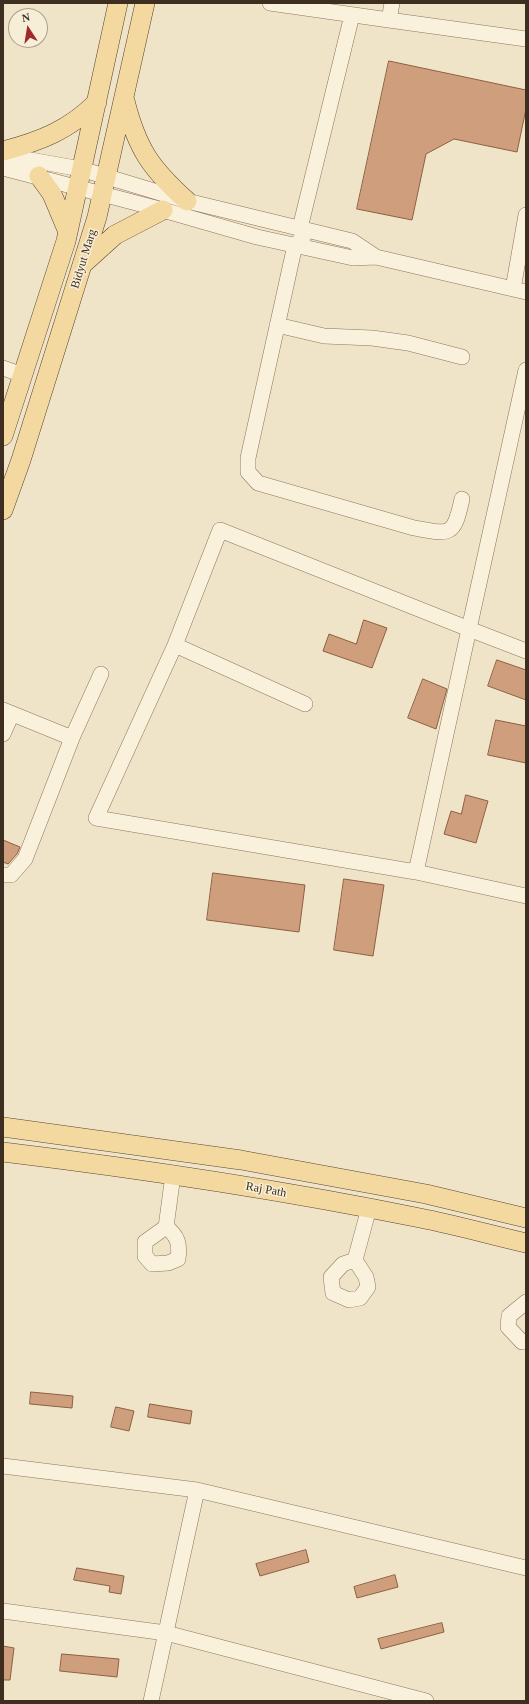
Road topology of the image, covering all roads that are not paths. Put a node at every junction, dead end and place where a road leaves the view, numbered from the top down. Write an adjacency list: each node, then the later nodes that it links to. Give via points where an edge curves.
1 (118, 3): 9 (main road, Bidyut Marg)
2 (145, 3): 8 (main road, Bidyut Marg)
3 (270, 3): 5 (street)
4 (392, 3): 6 (street)
5 (352, 15): 6 (street); 19 (street)
6 (389, 20): 7 (street)
7 (526, 40)
8 (124, 97): 15 (main road, Bidyut Marg); 16 (main road, via 132,129 147,158 162,179)
9 (97, 102): 10 (main road, via 82,117 63,130 31,144); 14 (main road, Bidyut Marg)
10 (3, 151)
11 (3, 155): 14 (street)
12 (3, 168): 13 (street)
13 (39, 176): 14 (street); 20 (main road, via 52,194)
14 (80, 178): 15 (street); 20 (main road, Bidyut Marg)
15 (104, 185): 16 (street); 17 (street); 23 (main road, Bidyut Marg)
16 (187, 201): 19 (street)
17 (163, 210): 21 (street, via 257,237); 23 (main road, via 115,234)
18 (526, 215): 24 (street)
19 (300, 228): 21 (street, via 303,238); 22 (street, via 352,241)
20 (68, 232): 29 (main road, Bidyut Marg)
21 (295, 245): 22 (street, via 353,258); 25 (street)
22 (376, 256): 24 (street)
23 (82, 265): 32 (main road, Bidyut Marg, via 22,460)
24 (519, 291)
25 (277, 325): 26 (street, via 324,336 408,343); 31 (street, via 248,458 247,465 251,478 258,483 435,532 447,531 456,523)
26 (462, 357)
27 (3, 368): 29 (street)
28 (526, 370): 33 (street)
29 (23, 375): 30 (main road, Bidyut Marg)
30 (3, 436)
31 (462, 499)
32 (3, 510)
33 (469, 629): 34 (street, via 220,530); 35 (street); 41 (street)
34 (175, 645): 37 (street); 41 (street, via 96,818)
35 (526, 651)
36 (101, 674): 40 (street)
37 (305, 704)
38 (7, 712): 39 (street); 40 (street)
39 (3, 734)
40 (72, 738): 42 (street, via 25,859 11,875)
41 (416, 872): 43 (street)
42 (3, 875)
43 (526, 896)
44 (3, 1127): 48 (main road, Raj Path, via 241,1160 426,1194)
45 (3, 1152): 46 (main road, Raj Path)
46 (173, 1175): 47 (main road, Raj Path); 49 (street)
47 (369, 1208): 50 (main road, Raj Path); 51 (street)
48 (526, 1218)
49 (166, 1227)
50 (526, 1243)
51 (355, 1260)
52 (526, 1302): 53 (street, via 509,1316 508,1327 522,1342)
53 (526, 1342)
54 (3, 1466): 55 (street)
55 (196, 1490): 56 (street); 58 (street)
56 (526, 1568)
57 (3, 1611): 58 (street)
58 (166, 1633): 59 (street); 60 (street)
59 (152, 1701)
60 (426, 1701)

